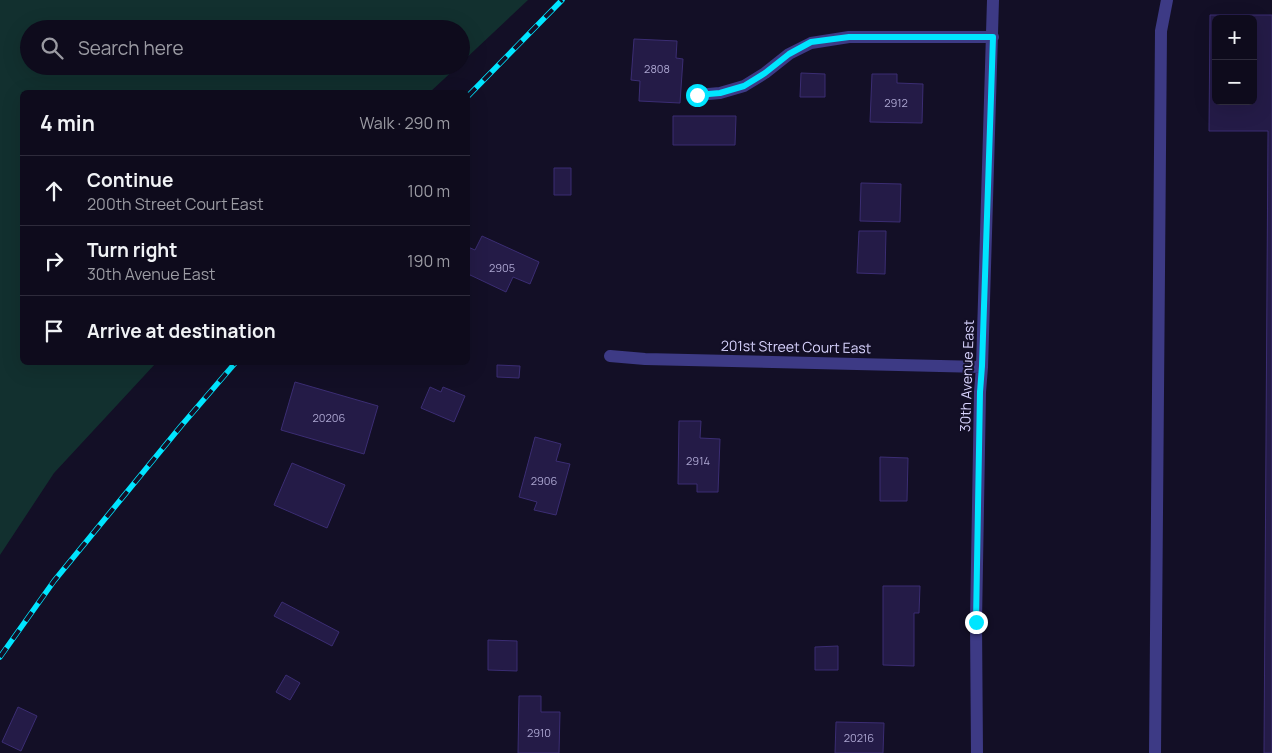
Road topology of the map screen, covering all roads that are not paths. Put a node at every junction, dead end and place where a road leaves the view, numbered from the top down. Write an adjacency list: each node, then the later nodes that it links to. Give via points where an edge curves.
1 (993, 0): 3 (street, 30th Avenue East)
2 (1166, 0): 8 (street, via 1161,31)
3 (993, 37): 4 (street, via 849,37 811,42 744,86); 6 (street, 30th Avenue East)
4 (697, 95)
5 (610, 356): 6 (street, 201st Street Court East)
6 (982, 366): 7 (street, 30th Avenue East, via 976,612)
7 (977, 753)
8 (1155, 753)

